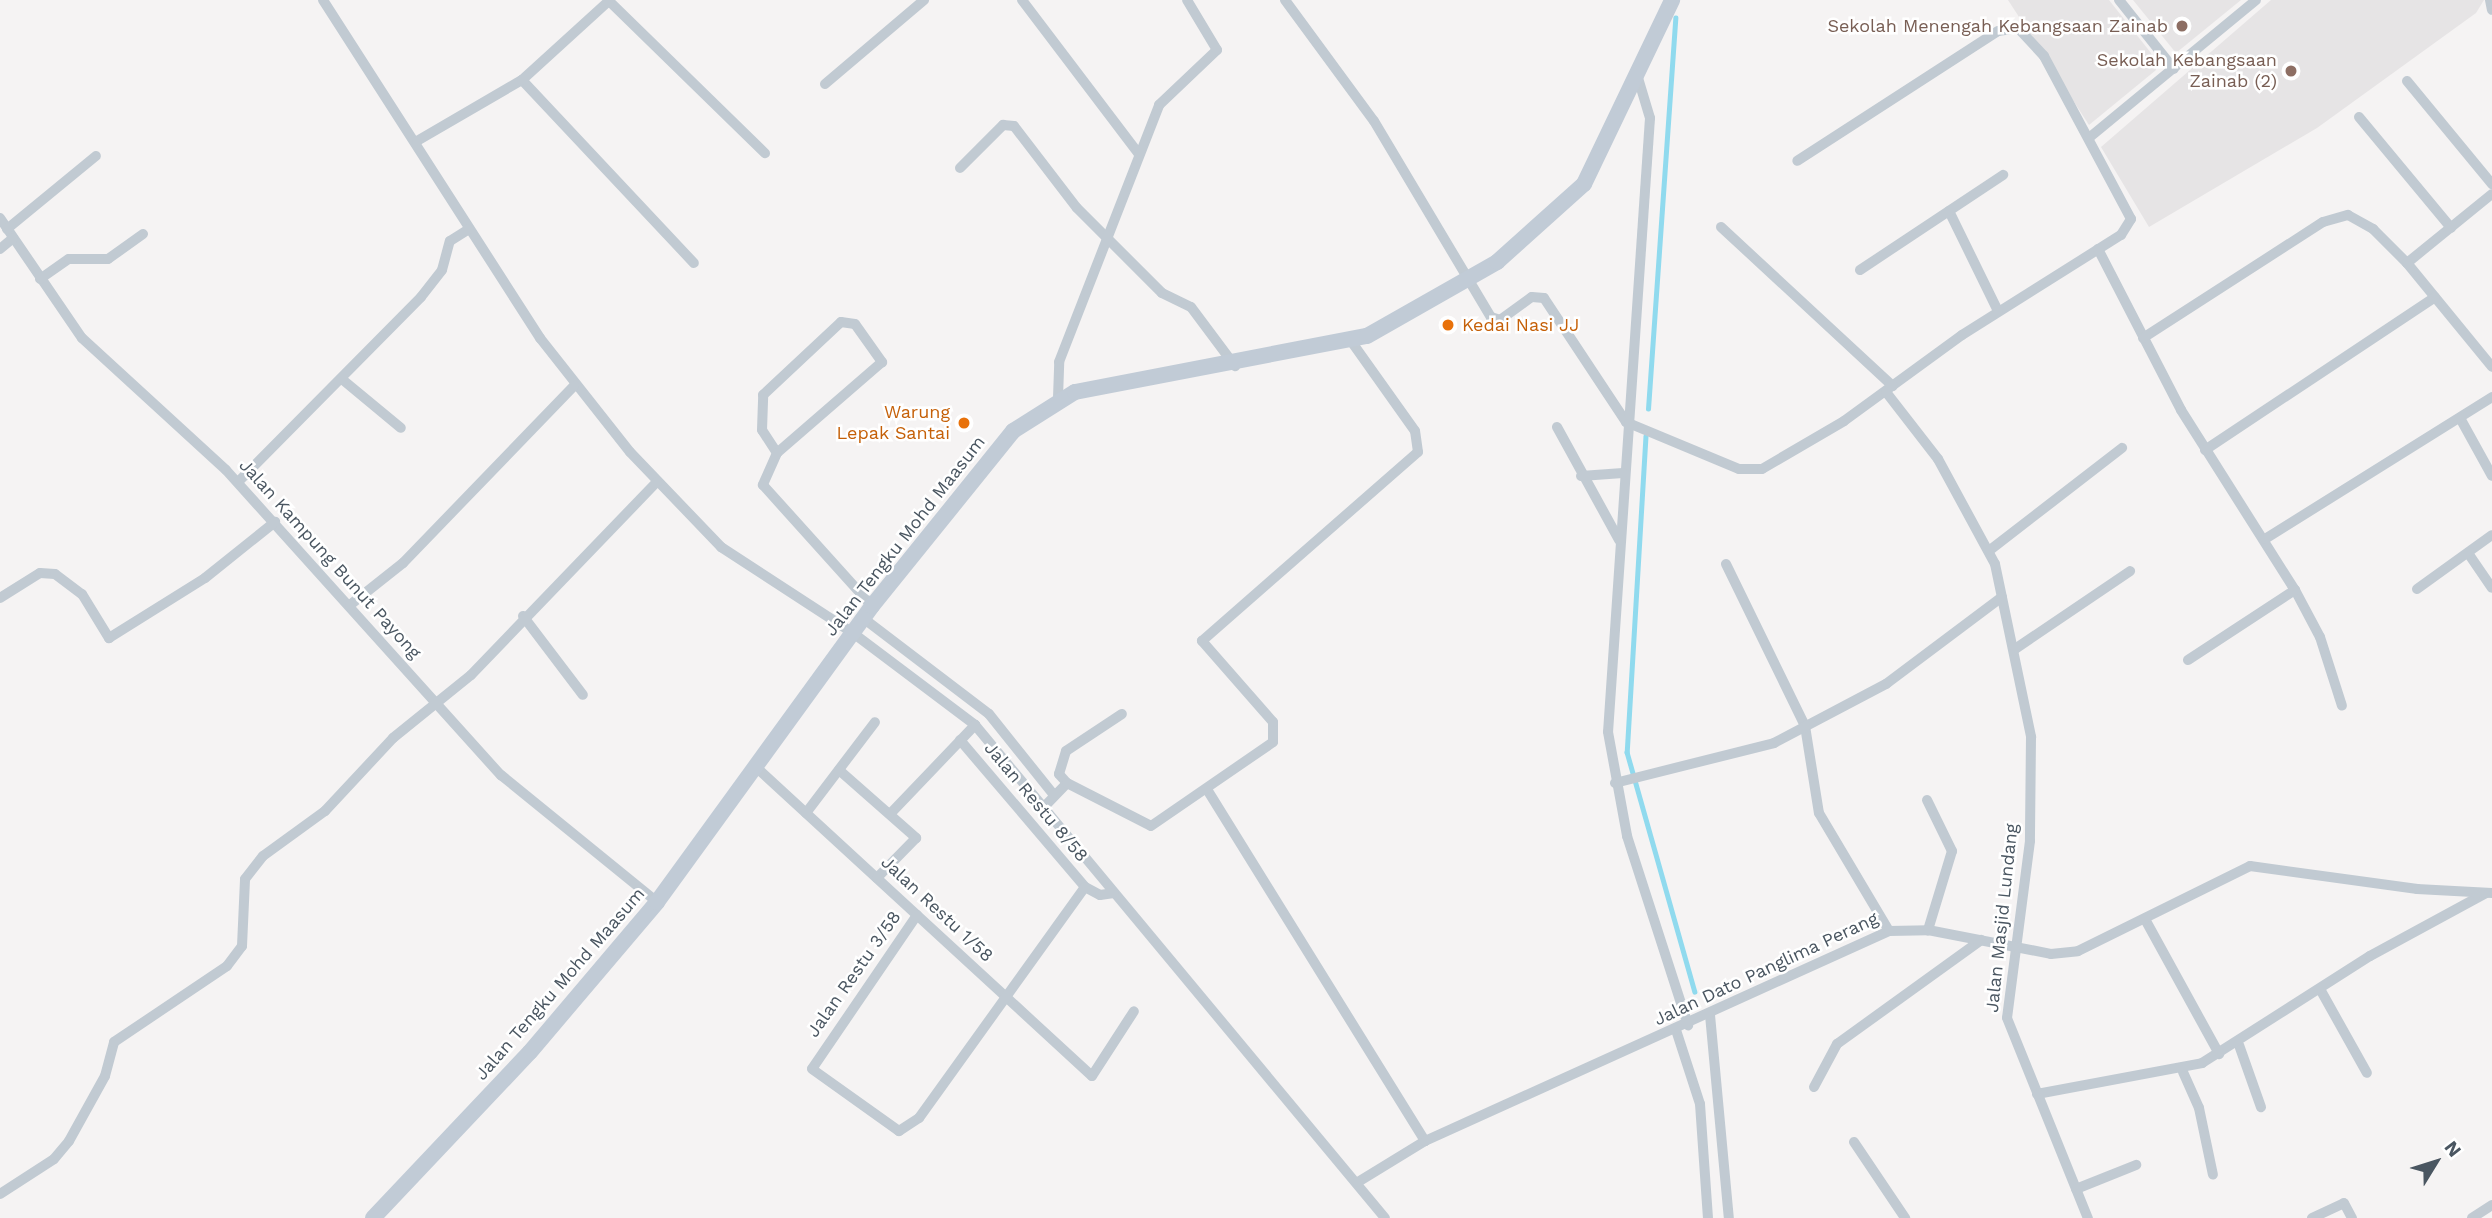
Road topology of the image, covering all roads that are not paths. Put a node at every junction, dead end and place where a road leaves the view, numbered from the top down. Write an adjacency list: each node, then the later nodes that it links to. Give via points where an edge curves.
1 (323, 0): 19 (street)
2 (924, 0): 16 (street)
3 (1022, 0): 21 (street)
4 (1285, 0): 42 (street, via 1374,121)
5 (1672, 0): 13 (main road, Jalan Tengku Mohd Maasum)
6 (2119, 0): 12 (street)
7 (2256, 0): 12 (street)
8 (2490, 0): 11 (street)
9 (610, 1): 14 (street); 20 (street)
10 (1191, 1): 21 (street, via 1217,50 1168,92)
11 (2492, 10)
12 (2174, 69): 18 (street)
13 (1638, 78): 42 (main road, Jalan Tengku Mohd Maasum, via 1571,200); 56 (street, via 1650,118)
14 (522, 80): 19 (street); 38 (street)
15 (2407, 82): 26 (street)
16 (825, 84)
17 (2359, 117): 31 (street)
18 (2090, 137): 23 (street, via 2039,48 2010,27); 37 (street, via 2131,219 2122,235)
19 (417, 141): 32 (street)
20 (765, 153)
21 (1138, 153): 35 (street)
22 (96, 156): 33 (street)
23 (1797, 161)
24 (960, 168): 35 (street, via 1003,125 1014,126)
25 (2003, 175): 28 (street)
26 (2492, 184)
27 (2492, 194): 31 (street)
28 (1949, 211): 40 (street); 44 (street)
29 (0, 218): 33 (street, Jalan Kampung Bunut Payong)
30 (1721, 227): 52 (street, Jalan Masjid Lundang)
31 (2451, 228): 39 (street)
32 (469, 229): 50 (street, via 450,241 442,270); 51 (street)
33 (10, 233): 36 (street); 41 (street, Jalan Kampung Bunut Payong)
34 (143, 234): 41 (street, via 108,258 64,261)
35 (1108, 239): 48 (street, via 1162,293 1191,307); 54 (street, via 1059,362)
36 (0, 248)
37 (2098, 249): 44 (street); 45 (street)
38 (694, 262)
39 (2407, 263): 43 (street); 45 (street, via 2361,219 2336,216)
40 (1860, 270)
41 (40, 279): 65 (street, Jalan Kampung Bunut Payong, via 96,354 161,404)
42 (1468, 281): 46 (main road, Jalan Tengku Mohd Maasum); 56 (street, via 1496,320 1532,297 1549,301)
43 (2435, 297): 47 (street); 60 (street)
44 (1998, 311): 52 (street)
45 (2143, 338): 60 (street)
46 (1351, 341): 48 (main road, Jalan Tengku Mohd Maasum); 98 (street, via 1415,431 1418,452 1202,642 1276,733 1273,743)
47 (2488, 350): 49 (street)
48 (1235, 366): 54 (main road, Jalan Tengku Mohd Maasum)
49 (2492, 367)
50 (343, 380): 58 (street); 65 (street)
51 (574, 386): 66 (street); 80 (street, via 403,563)
52 (1889, 389): 56 (street, via 1755,471); 71 (street, Jalan Masjid Lundang, via 1938,459)
53 (2492, 397): 55 (street)
54 (1058, 398): 81 (main road, Jalan Tengku Mohd Maasum, via 1013,431)
55 (2459, 418): 64 (street); 69 (street)
56 (1626, 422): 62 (street)
57 (1557, 427): 63 (street)
58 (401, 428)
59 (2122, 448): 71 (street)
60 (2205, 450): 69 (street)
61 (777, 453): 61 (street, via 762,430 763,395 841,322 855,324 882,362); 81 (street, via 763,485)
62 (1623, 473): 63 (street); 70 (street)
63 (1581, 476): 70 (street)
64 (2492, 476)
65 (238, 482): 67 (street, Jalan Kampung Bunut Payong)
66 (657, 482): 82 (street); 83 (street, via 721,547)
67 (275, 522): 78 (street, via 205,578 110,638 82,594 55,574 40,573); 80 (street, Jalan Kampung Bunut Payong)
68 (2492, 535): 72 (street)
69 (2265, 539): 77 (street)
70 (1619, 540): 96 (street, via 1608,732)
71 (1990, 550): 79 (street, Jalan Masjid Lundang)
72 (2468, 553): 75 (street); 76 (street)
73 (1726, 564): 92 (street)
74 (2130, 571): 84 (street)
75 (2492, 588)
76 (2417, 589)
77 (2295, 590): 85 (street); 88 (street, via 2320,637)
78 (0, 597)
79 (2002, 597): 84 (street, Jalan Masjid Lundang); 92 (street, via 1886,684)
80 (350, 605): 87 (street, Jalan Kampung Bunut Payong)
81 (867, 612): 83 (main road, Jalan Tengku Mohd Maasum); 99 (street, via 989,714)
82 (523, 616): 86 (street); 87 (street)
83 (853, 633): 91 (street); 94 (main road, Jalan Tengku Mohd Maasum)
84 (2015, 649): 114 (street, Jalan Masjid Lundang, via 2031,737 2030,841)
85 (2188, 660)
86 (583, 695)
87 (436, 704): 108 (street, Jalan Kampung Bunut Payong, via 502,775); 134 (street, via 393,738 325,811 263,856 245,879 242,946 227,966 114,1042 105,1076 69,1141 54,1159)
88 (2342, 706)
89 (1122, 714): 97 (street, via 1066,751 1059,766)
90 (875, 722): 95 (street)
91 (975, 725): 93 (street); 101 (street)
92 (1805, 726): 96 (street, via 1774,743); 112 (street, via 1819,813)
93 (960, 740): 103 (street); 105 (street, Jalan Restu 8/58)
94 (757, 768): 102 (street, Jalan Restu 1/58); 108 (main road, Jalan Tengku Mohd Maasum)
95 (839, 770): 102 (street); 103 (street)
96 (1627, 781): 119 (street)
97 (1067, 783): 98 (street, via 1144,827 1161,823); 99 (street)
98 (1208, 791): 128 (street)
99 (1054, 795): 101 (street)
100 (1927, 800): 111 (street, via 1952,850)
101 (1044, 807): 106 (street)
102 (806, 813): 104 (street, Jalan Restu 1/58)
103 (891, 813): 104 (street, via 916,838)
104 (877, 878): 109 (street, Jalan Restu 1/58)
105 (1085, 887): 106 (street, via 1100,895); 116 (street)
106 (1114, 893): 132 (street)
107 (2489, 893): 110 (street, Jalan Dato Panglima Perang, via 2250,866); 115 (street)
108 (657, 902): 136 (main road, Jalan Tengku Mohd Maasum, via 530,1052)
109 (917, 915): 116 (street, Jalan Restu 1/58); 116 (street, Jalan Restu 3/58, via 812,1069 828,1087 899,1131 919,1118)
110 (2146, 921): 114 (street, Jalan Dato Panglima Perang, via 2078,951); 122 (street)
111 (1928, 930): 112 (street, Jalan Dato Panglima Perang); 113 (street, Jalan Dato Panglima Perang)
112 (1889, 931): 118 (street, Jalan Dato Panglima Perang)
113 (1981, 940): 114 (street, Jalan Dato Panglima Perang); 125 (street, via 1837,1044)
114 (2016, 949): 126 (street, Jalan Masjid Lundang, via 2007,1018)
115 (2320, 989): 121 (street); 124 (street)
116 (1007, 998): 117 (street, Jalan Restu 1/58, via 1092,1076)
117 (1134, 1012)
118 (1710, 1016): 119 (street, Jalan Dato Panglima Perang); 139 (street)
119 (1688, 1025): 120 (street, Jalan Dato Panglima Perang)
120 (1675, 1030): 128 (street, Jalan Dato Panglima Perang); 138 (street, via 1700,1104)
121 (2239, 1045): 122 (street); 127 (street)
122 (2219, 1054): 123 (street)
123 (2183, 1072): 126 (street); 131 (street, via 2199,1108)
124 (2367, 1073)
125 (1814, 1087)
126 (2037, 1094): 133 (street, Jalan Masjid Lundang)
127 (2262, 1107)
128 (1425, 1141): 132 (street, Jalan Dato Panglima Perang)
129 (1854, 1142): 140 (street)
130 (2136, 1165): 133 (street)
131 (2213, 1175)
132 (1358, 1182): 137 (street)
133 (2076, 1189): 141 (street, Jalan Masjid Lundang)
134 (0, 1194)
135 (2492, 1205): 144 (street)
136 (373, 1218)
137 (1385, 1218)
138 (1708, 1218)
139 (1729, 1218)
140 (1905, 1218)
141 (2088, 1218)
142 (2312, 1218): 143 (street, via 2344,1203)
143 (2352, 1218)
144 (2472, 1218)

